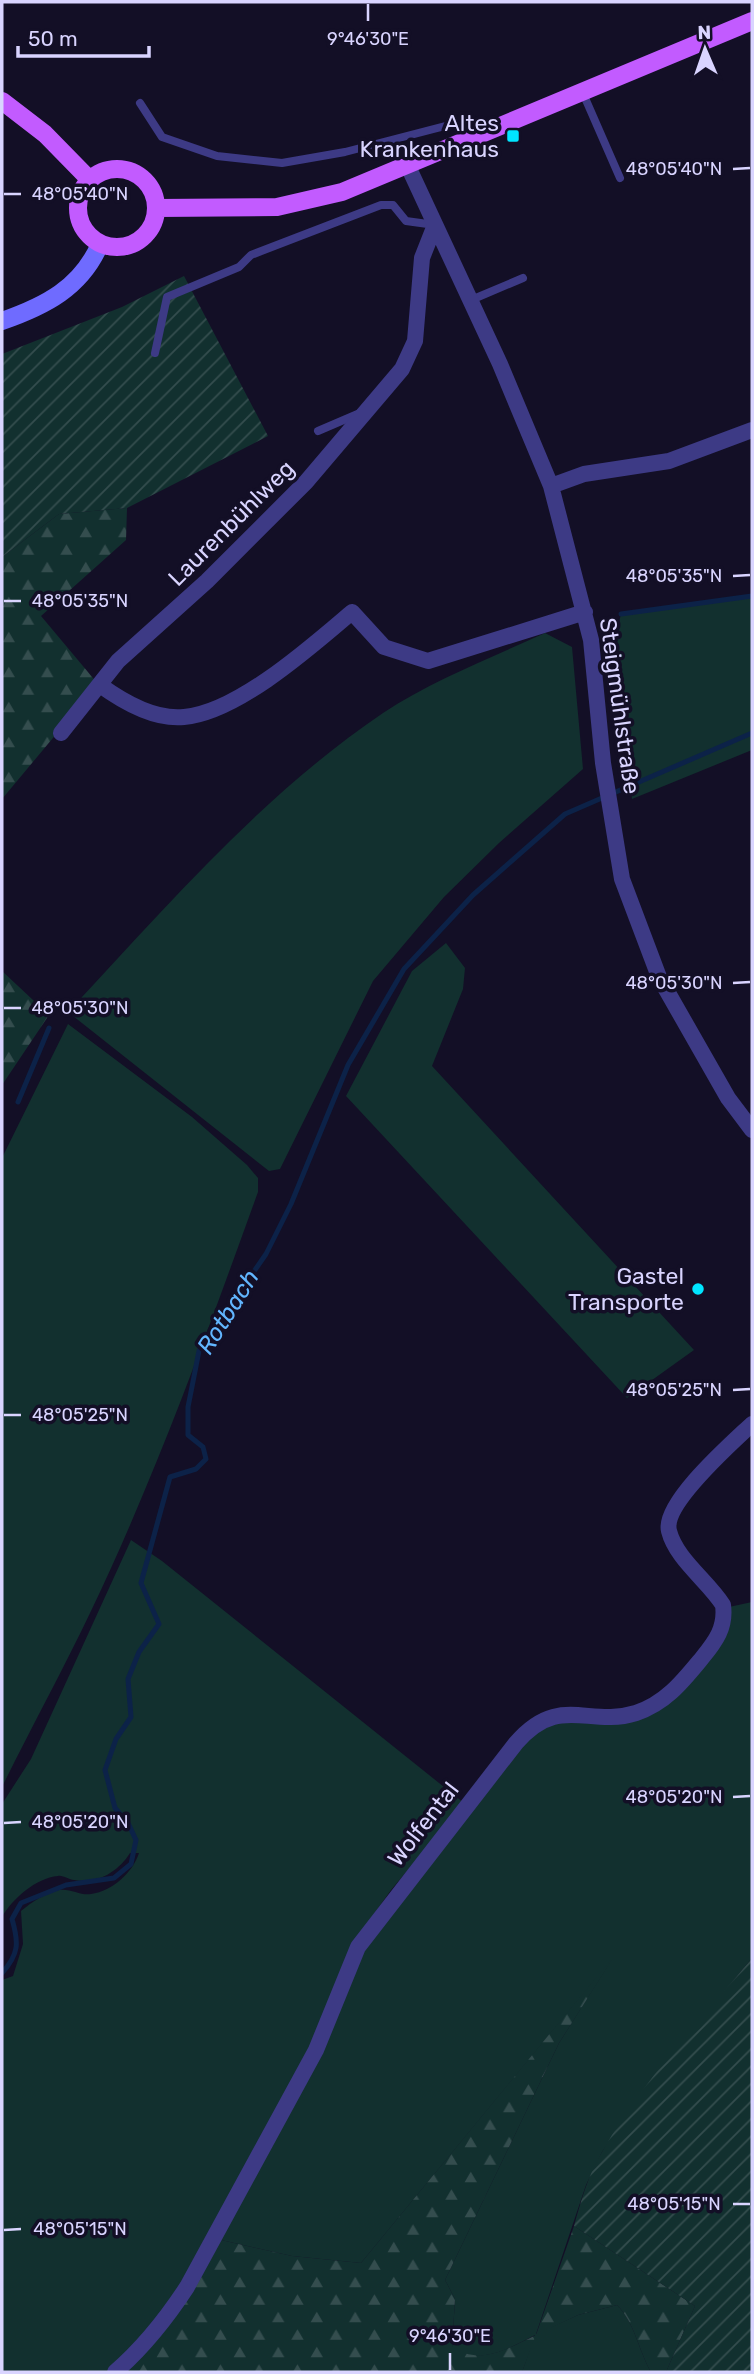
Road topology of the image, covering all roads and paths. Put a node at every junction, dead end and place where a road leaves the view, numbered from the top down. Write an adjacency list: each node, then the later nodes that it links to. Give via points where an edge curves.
1 (752, 21): 2 (main road)
2 (581, 90): 5 (main road); 7 (lane)
3 (2, 101): 8 (main road, via 45,134)
4 (139, 103): 5 (lane, via 162,137 217,156 282,163 453,124 463,128)
5 (468, 137): 6 (main road)
6 (407, 164): 9 (main road, via 341,192 277,207); 10 (street, Steigmühlstraße)
7 (620, 178)
8 (90, 180): 9 (main road, via 118,169 133,172 146,180); 11 (main road, via 82,190 79,217 83,228)
9 (157, 208): 11 (main road, via 145,237 115,248)
10 (435, 225): 13 (street, Steigmühlstraße); 15 (lane, via 406,221 393,205 381,205 251,255 239,267 167,297); 16 (street, Laurenbühlweg, via 422,258 415,341 402,369)
11 (100, 244): 14 (street, via 65,293)
12 (523, 278): 13 (lane)
13 (471, 300): 19 (street, Steigmühlstraße)
14 (2, 321)
15 (155, 353)
16 (369, 410): 18 (lane); 21 (street, Laurenbühlweg, via 306,482 118,661)
17 (752, 430): 19 (street, via 669,461 584,474)
18 (318, 431)
19 (551, 486): 20 (street, Steigmühlstraße)
20 (585, 612): 21 (street, via 428,661 384,647 352,612 296,659 220,708 183,717 147,711); 23 (street, Steigmühlstraße, via 622,879 659,977 728,1098)
21 (100, 685): 22 (street, Laurenbühlweg)
22 (61, 733)
23 (752, 1130)
24 (752, 1424): 25 (street, Wolfental, via 711,1463 670,1514 669,1531 682,1556 723,1605 722,1630 675,1690 657,1704 634,1713 553,1717 531,1726 516,1743 358,1947 316,2050 187,2287 138,2352)
25 (115, 2372)

